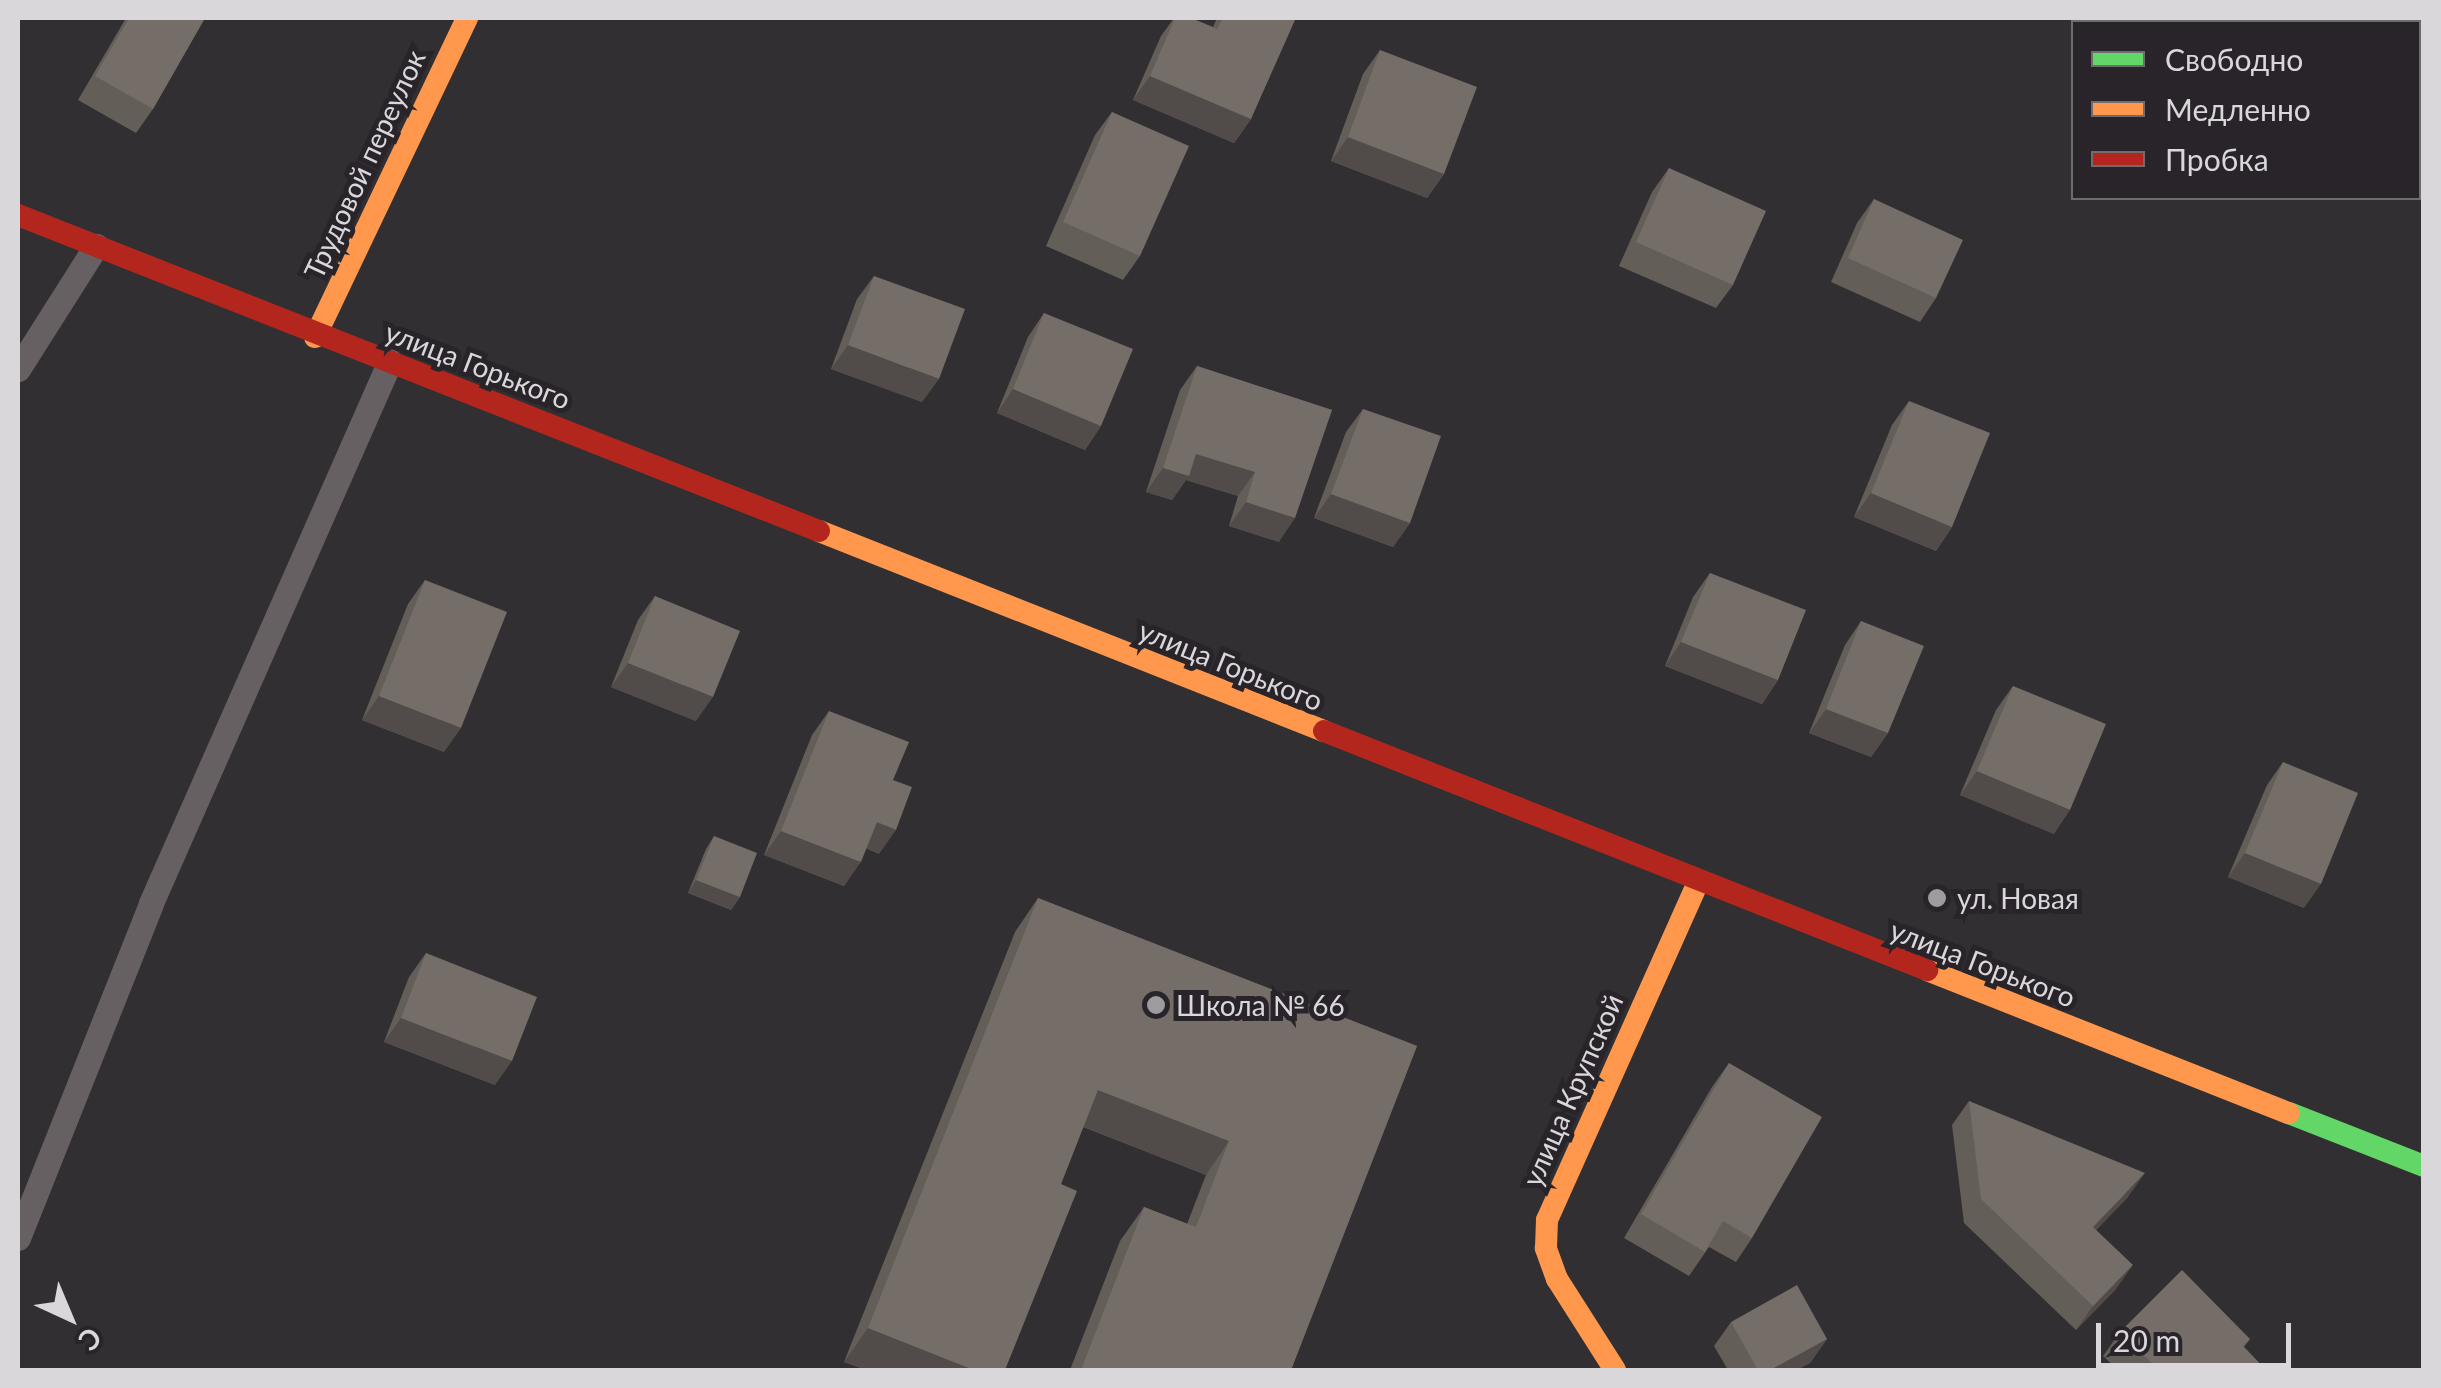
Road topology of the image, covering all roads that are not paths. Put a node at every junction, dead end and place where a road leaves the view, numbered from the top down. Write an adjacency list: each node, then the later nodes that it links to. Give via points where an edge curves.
1 (466, 18): 4 (main road, Трудовой переулок)
2 (18, 216): 3 (main road, улица Горького)
3 (96, 246): 4 (main road, улица Горького); 6 (lane)
4 (315, 337): 5 (main road, улица Горького)
5 (390, 361): 7 (main road, улица Горького); 9 (lane, via 151,904)
6 (18, 369)
7 (1698, 884): 8 (main road, улица Горького); 10 (main road, улица Крупской, via 1546,1220 1546,1248 1557,1279)
8 (2424, 1166)
9 (18, 1238)
10 (1615, 1370)

